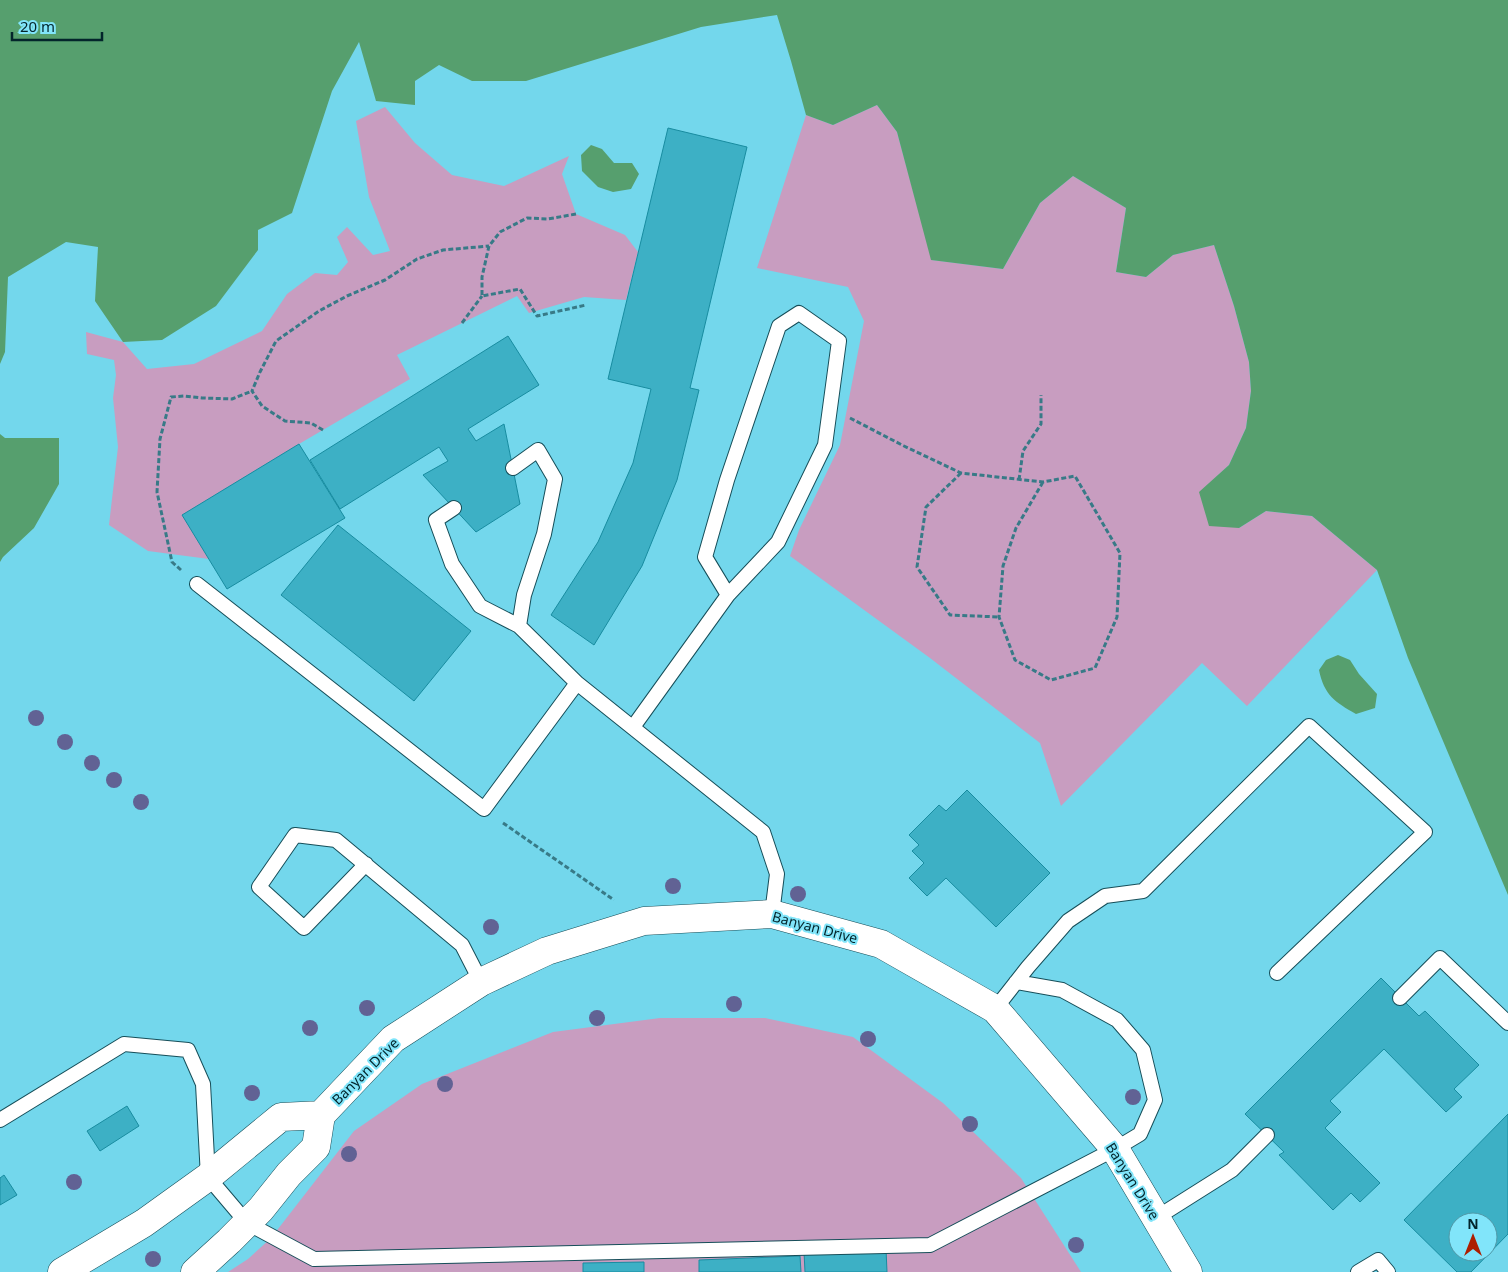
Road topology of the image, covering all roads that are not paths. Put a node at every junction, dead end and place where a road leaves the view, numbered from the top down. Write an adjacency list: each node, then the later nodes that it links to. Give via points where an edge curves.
1 (512, 468): 5 (lane, via 538,450 555,479 544,534 524,595)
2 (454, 508): 5 (lane, via 436,520 452,564 480,606)
3 (197, 584): 6 (lane, via 484,809)
4 (728, 595): 4 (lane, via 778,542 824,445 839,342 799,314 779,326 727,480 705,557); 7 (lane)
5 (519, 626): 6 (lane)
6 (577, 683): 7 (lane)
7 (633, 727): 9 (lane, via 763,832 777,874)
8 (366, 864): 8 (lane, via 336,840 296,835 259,887 304,928); 11 (lane, via 462,945)
9 (772, 914): 11 (street, Banyan Drive, via 644,921 548,951); 14 (street, Banyan Drive, via 881,944)
10 (1276, 973): 12 (lane, via 1426,832 1309,726 1143,891 1105,896 1068,921)
11 (481, 982): 16 (street, Banyan Drive, via 393,1040)
12 (1016, 982): 14 (lane); 19 (lane, via 1062,990 1117,1020 1143,1050 1155,1100 1140,1134)
13 (1400, 998): 15 (lane, via 1440,958)
14 (995, 1008): 19 (street, Banyan Drive)
15 (1508, 1023)
16 (322, 1115): 20 (street, Banyan Drive, via 281,1117); 22 (street, Banyan Drive, via 316,1147)
17 (0, 1120): 20 (lane, via 124,1044 188,1050 203,1084)
18 (1267, 1135): 21 (lane, via 1232,1170)
19 (1115, 1149): 21 (street, Banyan Drive); 22 (lane, via 930,1245 314,1259)
20 (208, 1177): 22 (lane); 23 (street, Banyan Drive, via 144,1223)
21 (1156, 1218): 25 (street, Banyan Drive)
22 (247, 1223): 24 (street, Banyan Drive)
23 (62, 1272)
24 (195, 1272)
25 (1188, 1272)
26 (1358, 1272): 27 (lane, via 1378,1260)
27 (1388, 1272)

